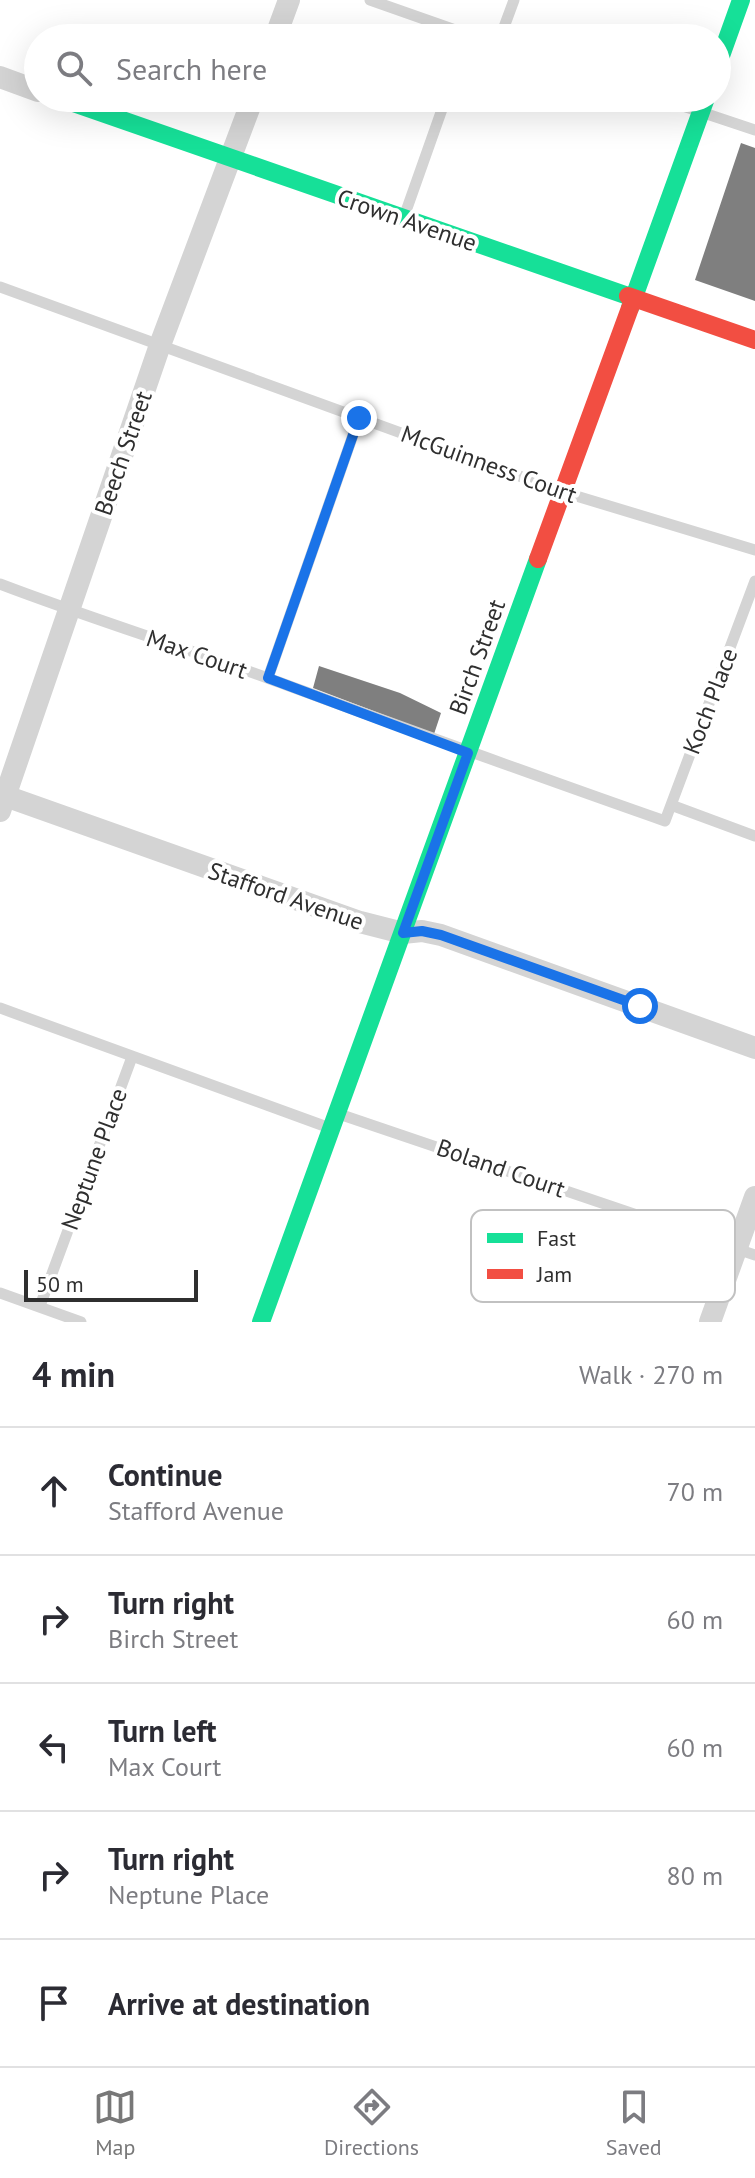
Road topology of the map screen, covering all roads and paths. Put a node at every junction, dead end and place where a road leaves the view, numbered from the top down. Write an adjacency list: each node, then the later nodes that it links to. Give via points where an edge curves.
1 (289, 0): 5 (street)
2 (370, 0): 6 (lane)
3 (514, 0): 7 (lane)
4 (741, 0): 8 (street)
5 (280, 24)
6 (436, 24)
7 (505, 24)
8 (731, 28)
9 (0, 77): 10 (street)
10 (24, 86)
11 (99, 112): 17 (street, Crown Avenue)
12 (248, 112): 17 (street, Beech Street)
13 (441, 112): 18 (lane)
14 (700, 112): 20 (street, Birch Street)
15 (718, 112): 16 (lane)
16 (755, 130)
17 (230, 158): 18 (street, Crown Avenue); 22 (street, Beech Street)
18 (403, 218): 20 (street, Crown Avenue)
19 (0, 287): 22 (lane, McGuinness Court)
20 (633, 298): 21 (street, Crown Avenue); 24 (street, Birch Street)
21 (755, 340)
22 (160, 345): 23 (lane, McGuinness Court); 28 (street, Beech Street)
23 (359, 418): 24 (lane, McGuinness Court); 29 (lane)
24 (563, 492): 25 (lane, McGuinness Court); 30 (street, Birch Street)
25 (755, 550)
26 (755, 581): 32 (lane, Koch Place)
27 (0, 584): 28 (lane, Max Court)
28 (69, 610): 29 (lane, Max Court); 31 (street, Beech Street)
29 (268, 678): 30 (lane, Max Court)
30 (468, 753): 33 (lane, Max Court); 35 (street, Birch Street)
31 (2, 800): 35 (street, Stafford Avenue)
32 (671, 805): 33 (lane, Koch Place); 34 (lane)
33 (665, 821)
34 (755, 836)
35 (403, 933): 37 (street, Stafford Avenue, via 441,935); 39 (street, Birch Street)
36 (0, 1008): 38 (lane, Boland Court)
37 (755, 1048)
38 (132, 1057): 39 (lane, Boland Court); 46 (lane, Neptune Place)
39 (334, 1121): 41 (lane, Boland Court); 48 (street, Birch Street)
40 (755, 1197): 42 (street)
41 (616, 1210)
42 (746, 1251): 43 (street)
43 (735, 1273)
44 (0, 1293): 46 (lane)
45 (720, 1302): 49 (street)
46 (40, 1306): 47 (lane)
47 (81, 1322)
48 (261, 1322)
49 (710, 1322)

